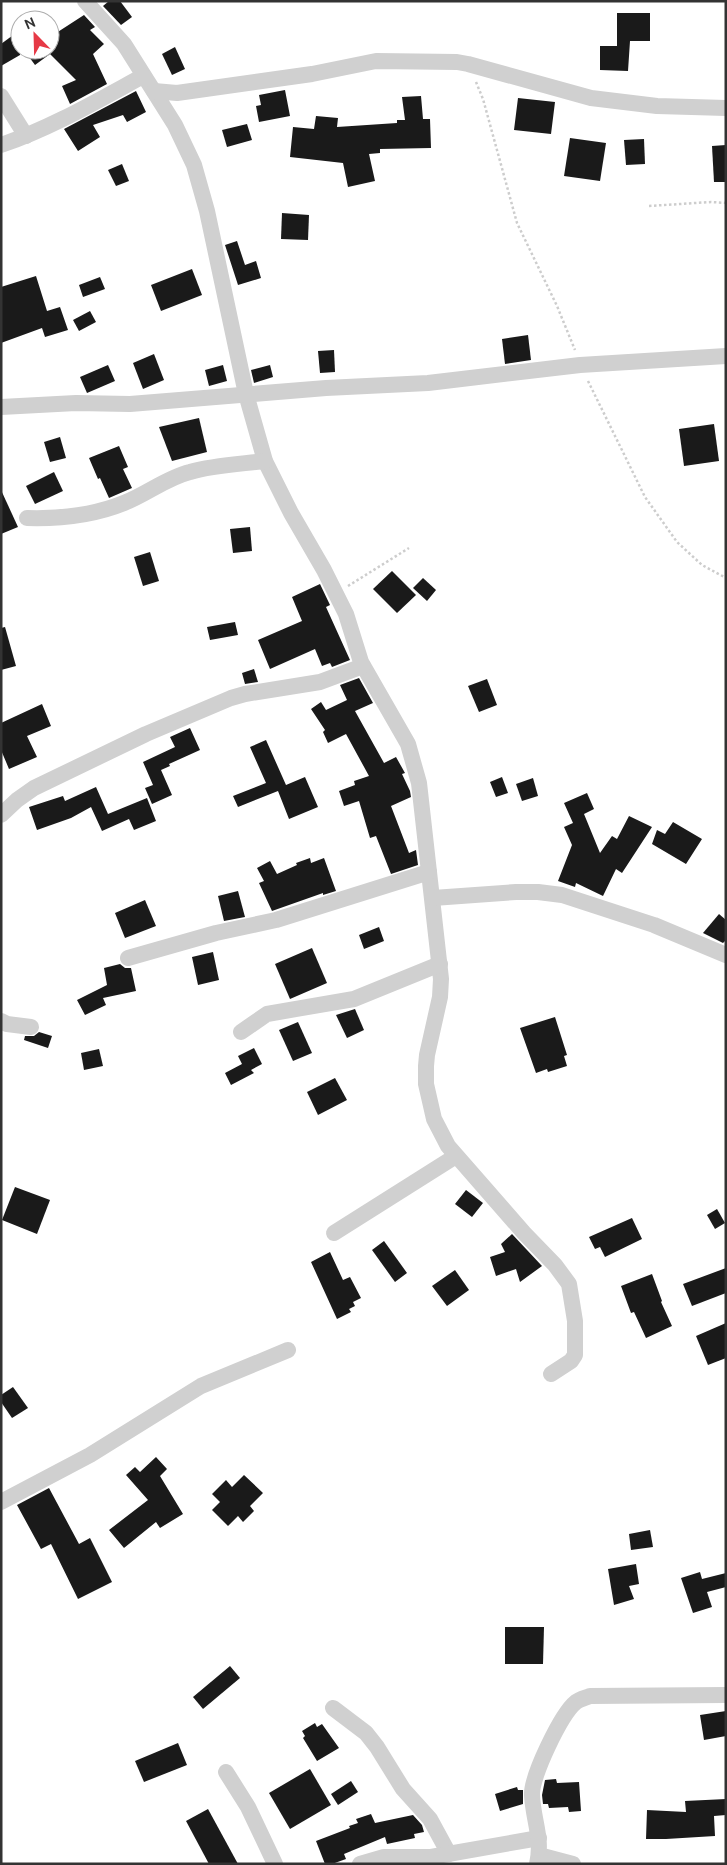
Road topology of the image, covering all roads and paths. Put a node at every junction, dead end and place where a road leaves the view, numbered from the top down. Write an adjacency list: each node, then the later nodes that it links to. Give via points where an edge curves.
1 (85, 1): 3 (street, via 124,44)
2 (468, 64): 4 (street, via 376,61 312,74 177,93); 6 (street, via 591,98 657,106); 12 (path, via 483,99 516,223 557,306)
3 (143, 76): 4 (street); 7 (street)
4 (154, 91): 13 (street, via 186,146 201,186)
5 (1, 96): 7 (street)
6 (726, 108)
7 (26, 136): 8 (street)
8 (1, 145)
9 (726, 203): 10 (path)
10 (649, 206)
11 (726, 356): 12 (street)
12 (580, 365): 13 (street, via 428,383); 18 (path, via 645,497 677,542 702,565)
13 (246, 394): 14 (street, via 130,404); 15 (street)
14 (1, 406)
15 (265, 461): 16 (street, via 189,472 126,503 104,510 64,518); 19 (street)
16 (27, 518)
17 (409, 548): 19 (path)
18 (726, 578)
19 (336, 594): 20 (street)
20 (363, 666): 21 (street, via 320,682 231,698 146,734 34,788); 22 (street, via 408,744 414,761)
21 (1, 815)
22 (429, 872): 23 (street); 25 (street, via 276,920)
23 (433, 898): 24 (street, via 516,892 562,895 654,925); 26 (street)
24 (726, 955)
25 (128, 958)
26 (440, 964): 29 (street, via 354,999 267,1014); 30 (street, via 440,997 427,1055 426,1084 434,1120)
27 (1, 1021): 28 (street)
28 (31, 1027)
29 (241, 1032)
30 (456, 1156): 31 (street); 33 (street, via 567,1280 575,1321 575,1356)
31 (334, 1233)
32 (288, 1350): 34 (street, via 201,1386 90,1455)
33 (551, 1374)
34 (1, 1502)
35 (726, 1695): 38 (street, via 590,1696 577,1701 566,1713 532,1788)
36 (333, 1708): 39 (street, via 366,1733 403,1789 430,1818)
37 (226, 1772): 41 (street, via 248,1807)
38 (540, 1838): 39 (street); 40 (street)
39 (449, 1854): 42 (street, via 384,1857)
40 (538, 1860): 43 (street)
41 (275, 1864)
42 (360, 1864)
43 (573, 1864)

